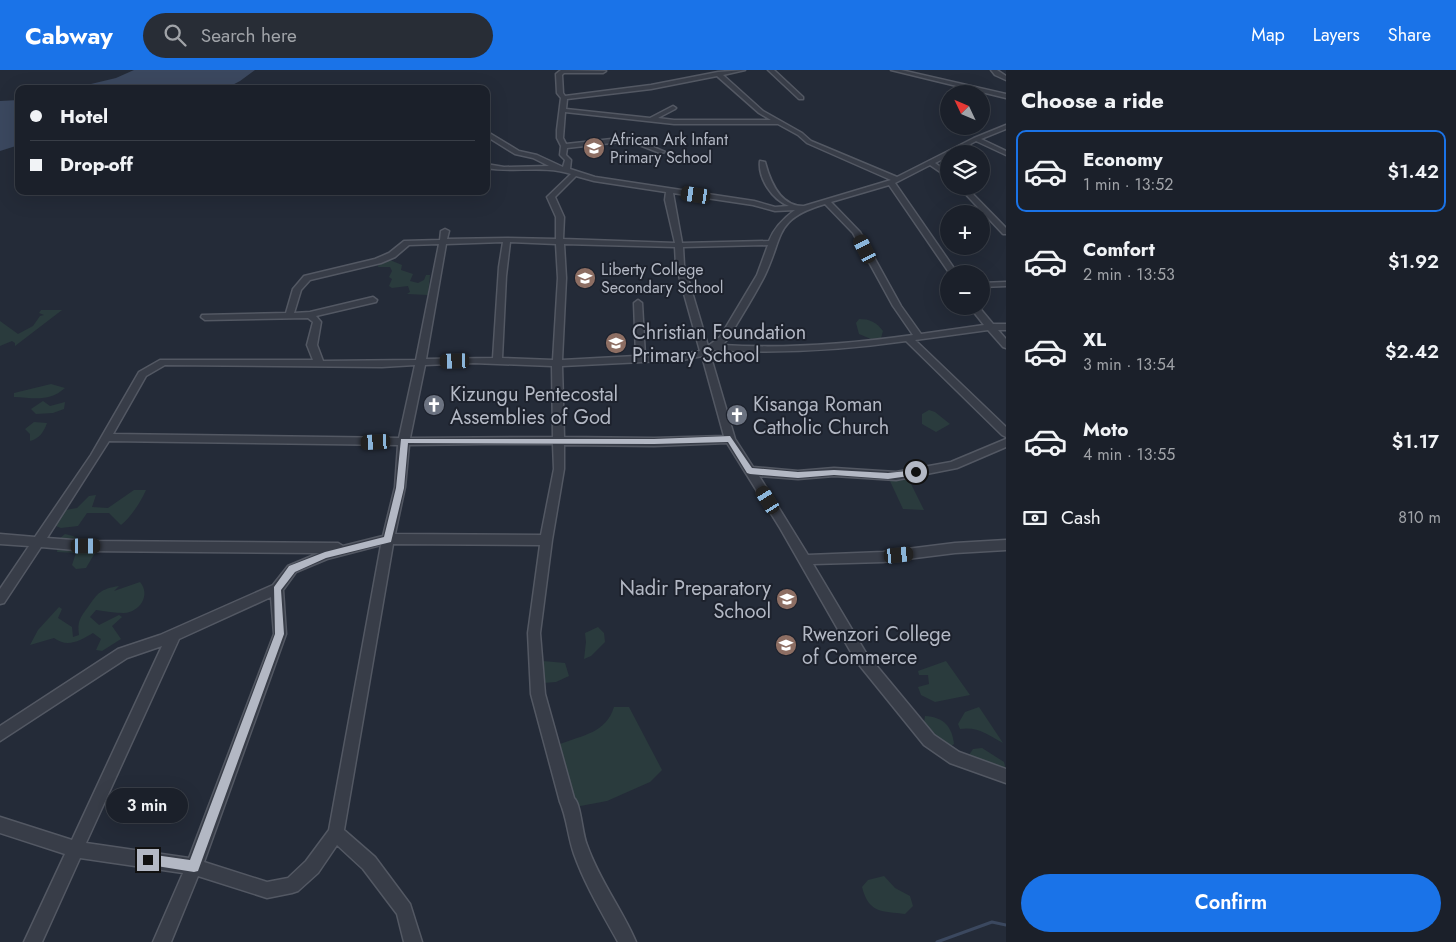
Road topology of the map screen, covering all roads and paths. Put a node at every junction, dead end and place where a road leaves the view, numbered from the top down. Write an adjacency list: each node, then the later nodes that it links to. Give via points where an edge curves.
1 (742, 70): 7 (street)
2 (771, 70): 12 (street)
3 (897, 70): 8 (street)
4 (910, 70): 8 (street)
5 (994, 70): 9 (street)
6 (603, 71): 11 (street, via 559,73 560,93)
7 (718, 74): 11 (street, via 651,87); 16 (street, via 760,112)
8 (921, 75): 10 (street)
9 (1006, 78)
10 (1006, 96)
11 (564, 98): 14 (street)
12 (802, 98)
13 (673, 108): 15 (street)
14 (562, 110): 15 (street); 20 (street, via 560,138)
15 (652, 119): 16 (street)
16 (778, 122): 30 (street, via 809,142)
17 (1006, 127): 19 (street)
18 (490, 136): 26 (street, via 518,153 535,156)
19 (976, 139): 22 (street); 24 (street)
20 (564, 146): 21 (street, via 630,139); 28 (street, via 563,155 568,160)
21 (662, 152)
22 (1006, 154)
23 (762, 162): 34 (street, via 770,189 785,204)
24 (930, 162): 27 (street); 30 (street)
25 (490, 166): 26 (street, via 520,170)
26 (556, 168): 28 (street)
27 (940, 169)
28 (566, 170): 29 (street)
29 (574, 174): 31 (street); 38 (street, via 552,197 560,216)
30 (894, 181): 33 (street); 41 (street)
31 (670, 191): 34 (street, via 775,209); 40 (street, via 668,200)
32 (970, 195): 35 (street)
33 (826, 201): 34 (street); 52 (street, via 856,232)
34 (800, 207): 39 (street, via 782,226)
35 (1006, 232)
36 (444, 237): 37 (street); 48 (street, via 407,243 378,261 307,278 297,289); 57 (street)
37 (507, 240): 38 (street); 56 (street, via 502,264 496,345)
38 (560, 242): 40 (street); 58 (street)
39 (772, 243): 40 (street); 54 (street, via 752,291 724,338)
40 (679, 245): 54 (street, via 680,265)
41 (948, 265)
42 (1006, 284): 43 (street)
43 (990, 285)
44 (373, 300): 46 (street)
45 (638, 303): 55 (street)
46 (310, 315): 48 (street); 59 (street, via 317,322 312,345)
47 (980, 315): 50 (street)
48 (289, 316): 49 (street)
49 (204, 318)
50 (989, 327): 51 (street); 52 (street); 53 (street)
51 (1006, 327)
52 (914, 338): 54 (street, via 756,351); 60 (street)
53 (1006, 345)
54 (710, 350): 55 (street, via 683,357); 62 (street)
55 (641, 358): 58 (street)
56 (498, 360): 57 (street); 58 (street)
57 (420, 362): 59 (street); 63 (street)
58 (557, 362): 64 (street)
59 (319, 363): 61 (street, via 163,362 142,374)
60 (1006, 433)
61 (106, 437): 63 (street, via 257,442); 70 (street)
62 (730, 439): 64 (street, via 654,442); 66 (street)
63 (404, 440): 64 (street); 68 (street, via 400,488)
64 (559, 440): 69 (street, via 559,469)
65 (1006, 443): 66 (street, via 953,465 896,476)
66 (750, 471): 73 (street)
67 (0, 539): 70 (street)
68 (388, 539): 69 (street); 72 (street); 80 (street)
69 (546, 540): 86 (street, via 534,633 538,694 568,802 572,806 571,817 579,849)
70 (38, 542): 72 (street, via 86,546); 75 (street)
71 (1006, 545): 73 (street, via 883,557)
72 (349, 548): 74 (street, via 292,569)
73 (803, 560): 78 (street, via 861,657 929,740 955,758)
74 (277, 589): 76 (street); 82 (street, via 280,634)
75 (0, 599)
76 (174, 634): 77 (street, via 123,653); 81 (street)
77 (0, 734)
78 (1006, 776)
79 (0, 826): 81 (street)
80 (336, 833): 82 (street, via 312,867 292,885 267,890); 85 (street, via 369,863 404,910)
81 (77, 850): 82 (street); 83 (street)
82 (194, 867): 84 (street)
83 (34, 942)
84 (162, 942)
85 (413, 942)
86 (627, 942)

